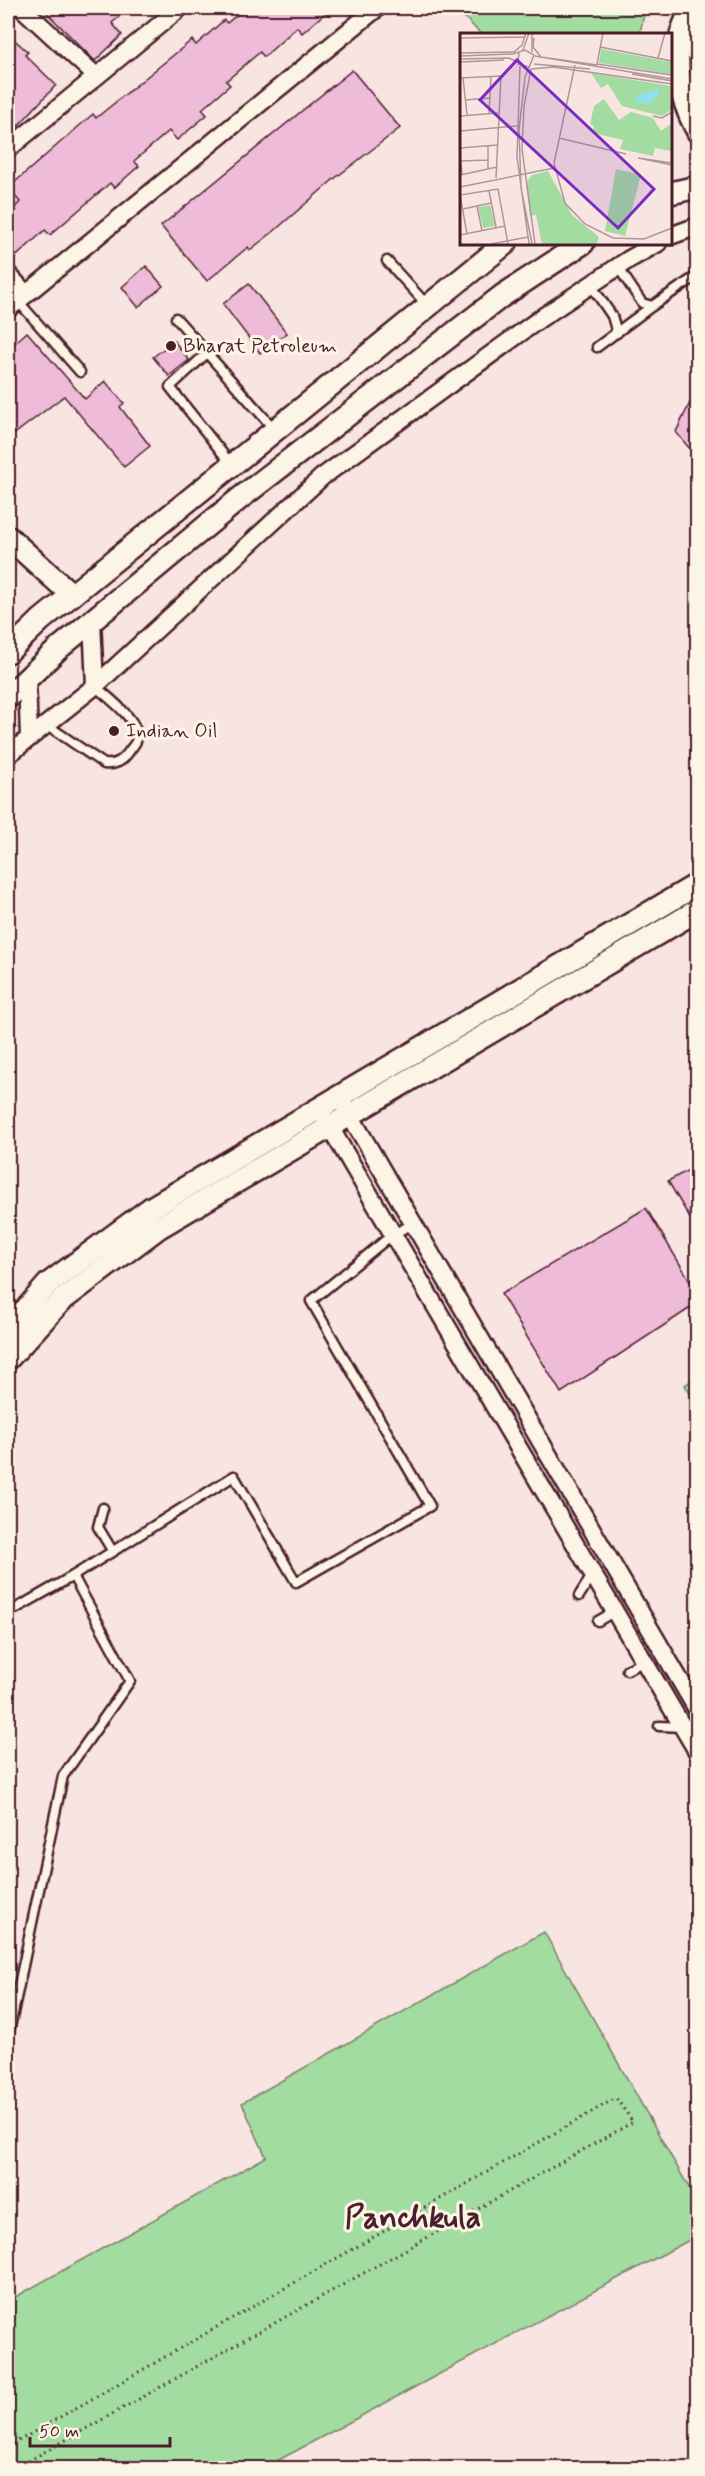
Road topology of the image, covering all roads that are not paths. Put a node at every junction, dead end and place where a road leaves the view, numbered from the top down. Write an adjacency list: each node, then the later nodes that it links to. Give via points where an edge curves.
1 (22, 8): 5 (street)
2 (180, 8): 5 (street)
3 (377, 8): 21 (street)
4 (690, 10): 6 (street)
5 (96, 76): 8 (street)
6 (674, 78): 7 (street)
7 (698, 132)
8 (8, 149)
9 (698, 188): 10 (street)
10 (672, 193)
11 (698, 226): 12 (street)
12 (672, 235)
13 (505, 244): 23 (street)
14 (581, 244): 33 (street, via 502,296 239,500)
15 (656, 244): 17 (street)
16 (387, 261): 23 (lane)
17 (618, 267): 20 (street); 22 (lane, via 642,303)
18 (8, 274): 21 (street)
19 (698, 275): 22 (lane)
20 (591, 285): 25 (lane, via 612,316); 36 (street, via 322,477)
21 (17, 301): 28 (lane)
22 (652, 306): 25 (lane)
23 (428, 307): 29 (street)
24 (177, 318): 27 (lane)
25 (617, 333): 26 (lane)
26 (597, 347)
27 (207, 353): 29 (lane); 30 (lane, via 170,387)
28 (80, 372)
29 (275, 430): 30 (street)
30 (231, 465): 32 (street)
31 (8, 537): 32 (street)
32 (72, 595): 34 (street)
33 (92, 621): 35 (street); 36 (street)
34 (8, 652)
35 (27, 679): 37 (street); 39 (street)
36 (95, 686): 38 (street); 38 (lane, via 129,716 136,729 137,740 122,760 104,764)
37 (8, 697)
38 (47, 725): 39 (street)
39 (29, 737): 40 (street)
40 (8, 755)
41 (698, 884): 43 (street)
42 (698, 910): 43 (street)
43 (344, 1105): 44 (street); 45 (street)
44 (324, 1117): 46 (street); 47 (street, via 151,1208 48,1284)
45 (413, 1224): 46 (lane); 60 (street)
46 (393, 1234): 51 (lane, via 311,1301 430,1506 296,1582 234,1476); 52 (street)
47 (24, 1312): 48 (street)
48 (13, 1334): 49 (street)
49 (8, 1359)
50 (103, 1508): 51 (lane, via 98,1527)
51 (113, 1552): 53 (lane)
52 (593, 1574): 54 (lane); 55 (street)
53 (73, 1576): 56 (lane); 64 (lane, via 130,1682 63,1776)
54 (579, 1596)
55 (615, 1611): 57 (lane); 58 (street)
56 (8, 1613)
57 (598, 1622)
58 (644, 1661): 59 (lane); 62 (street)
59 (627, 1670)
60 (698, 1711)
61 (659, 1726): 62 (lane)
62 (683, 1728): 63 (street)
63 (698, 1752)
64 (8, 2037)

